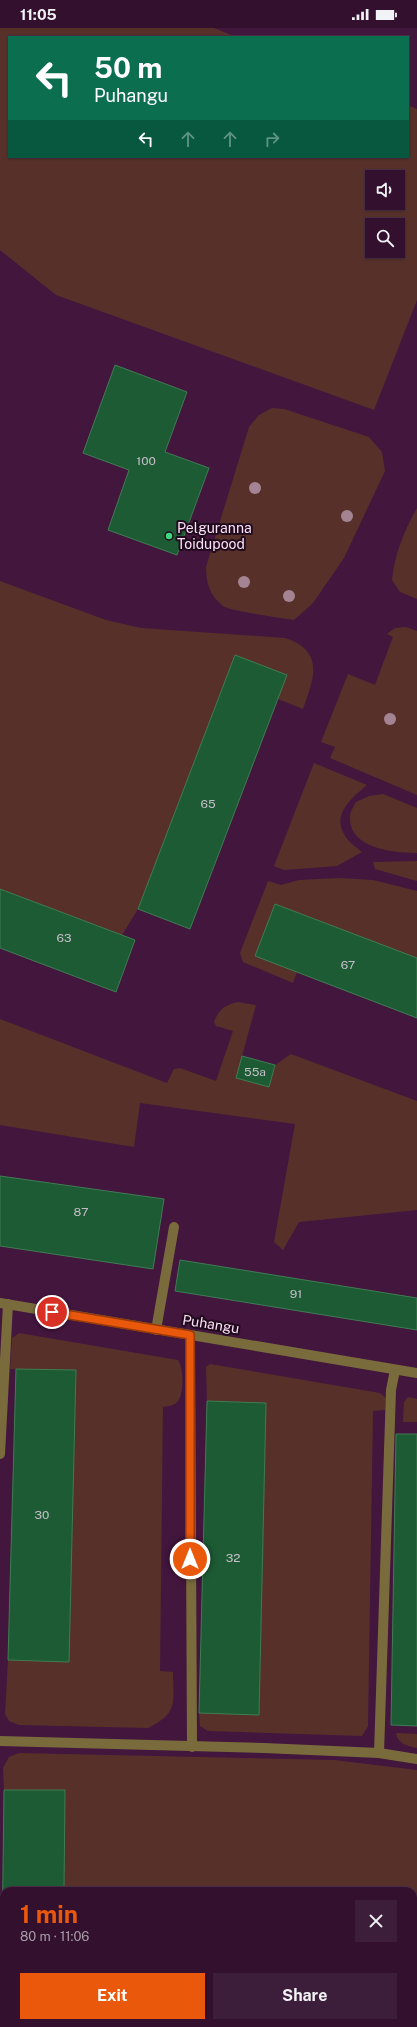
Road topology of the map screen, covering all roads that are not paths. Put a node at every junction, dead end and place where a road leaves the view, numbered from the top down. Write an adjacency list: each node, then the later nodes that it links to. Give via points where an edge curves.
1 (174, 1227): 3 (street)
2 (4, 1304): 3 (street, Puhangu); 7 (street)
3 (156, 1330): 4 (street, Puhangu)
4 (190, 1335): 5 (street, Puhangu); 9 (street)
5 (395, 1370): 6 (street, Puhangu); 10 (street, via 391,1390)
6 (417, 1373)
7 (0, 1454)
8 (0, 1742): 9 (street)
9 (192, 1747): 10 (street)
10 (379, 1753): 11 (street)
11 (417, 1760)

